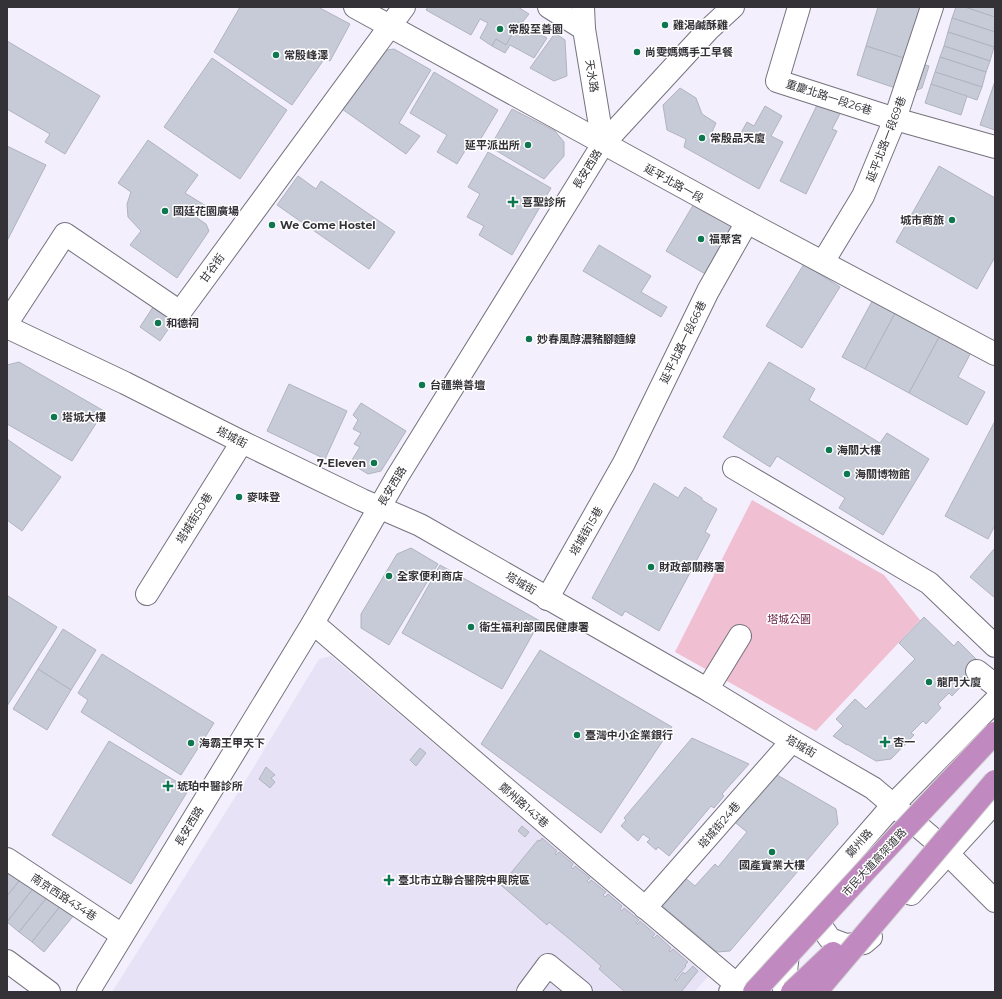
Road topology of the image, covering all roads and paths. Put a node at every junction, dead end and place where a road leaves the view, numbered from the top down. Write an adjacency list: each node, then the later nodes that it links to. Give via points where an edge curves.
1 (355, 7): 8 (street, 延平北路一段)
2 (404, 7): 8 (street)
3 (549, 7): 9 (street)
4 (583, 7): 9 (street, 天水路)
5 (732, 7): 11 (street, 長安西路)
6 (799, 7): 10 (street, 重慶北路一段26巷, via 777,81)
7 (932, 7): 10 (street, 延平北路一段69巷)
8 (391, 27): 11 (street, 延平北路一段); 15 (street, 甘谷街, via 180,312 65,234)
9 (584, 29): 11 (street, 天水路)
10 (895, 119): 12 (street, 重慶北路一段26巷); 14 (street, 延平北路一段69巷, via 863,196)
11 (603, 144): 13 (street, 延平北路一段); 21 (street, 長安西路)
12 (995, 146)
13 (746, 222): 14 (street, 延平北路一段); 19 (street, 延平北路一段66巷, via 708,290)
14 (822, 262): 17 (street, 延平北路一段)
15 (7, 323)
16 (7, 327): 18 (street, 塔城街)
17 (995, 354)
18 (242, 442): 21 (street, 塔城街); 22 (street, 塔城街50巷)
19 (624, 463): 23 (street, 塔城街15巷)
20 (734, 468): 26 (street, via 929,582)
21 (379, 507): 23 (street, 塔城街, via 420,525); 24 (street, 長安西路)
22 (147, 594)
23 (547, 598): 29 (street, 塔城街)
24 (313, 623): 43 (street, 鄭州路143巷); 46 (street, 長安西路)
25 (740, 636): 29 (street, via 710,685)
26 (995, 646)
27 (977, 671): 28 (street)
28 (995, 686)
29 (710, 691): 32 (street, 塔城街)
30 (995, 702): 33 (street, via 985,693); 36 (street, 鄭州路)
31 (995, 733): 39 (highway, 市民大道高架道路, bridge)
32 (792, 741): 36 (street, 塔城街, via 873,788); 43 (street, 塔城街24巷)
33 (924, 754)
34 (995, 781): 40 (highway, bridge)
35 (995, 802): 37 (street)
36 (893, 805): 37 (street, 塔城街); 41 (street, 鄭州路)
37 (949, 854): 42 (street, 塔城街); 45 (street)
38 (7, 860): 46 (street, 南京西路434巷)
39 (869, 867): 49 (highway, 市民大道高架道路, bridge); 54 (highway, bridge)
40 (912, 879): 54 (highway, bridge); 55 (highway, bridge)
41 (818, 890): 44 (street, 鄭州路); 45 (street, via 819,923 830,939 846,945 864,943)
42 (995, 901)
43 (646, 908): 49 (street, 鄭州路143巷)
44 (792, 922): 49 (street, 鄭州路); 54 (street)
45 (882, 927): 48 (street)
46 (122, 935): 51 (street, 長安西路)
47 (7, 961): 50 (street)
48 (850, 964): 54 (street); 56 (street)
49 (740, 989)
50 (49, 992)
51 (88, 992)
52 (528, 992): 53 (street, via 548,965)
53 (581, 992)
54 (783, 992)
55 (816, 992)
56 (826, 992)

